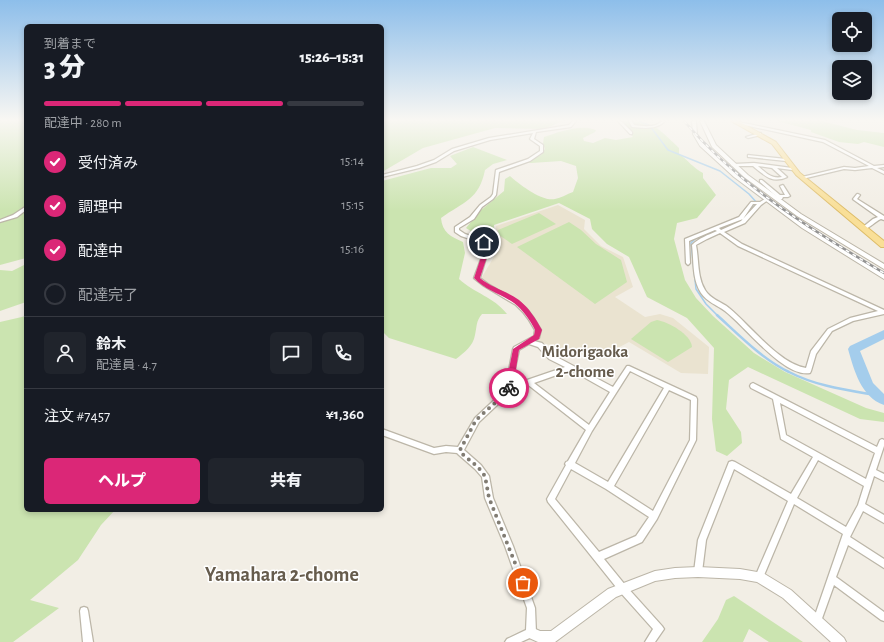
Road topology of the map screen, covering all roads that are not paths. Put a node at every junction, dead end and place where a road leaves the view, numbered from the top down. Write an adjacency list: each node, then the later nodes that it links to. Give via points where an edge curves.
1 (451, 151): 16 (street, via 435,161)
2 (542, 151): 33 (street, via 529,160 496,171 495,194 472,218 457,227 457,231 463,235 484,242 487,248 477,278 526,310 538,330 538,335)
3 (708, 151): 22 (street)
4 (719, 151): 10 (street)
5 (780, 151): 8 (main road)
6 (844, 151): 13 (street)
7 (749, 156): 8 (street)
8 (786, 160): 14 (main road)
9 (753, 164): 10 (street); 11 (street); 11 (street, via 769,178 777,180 785,177)
10 (733, 165): 21 (street)
11 (772, 166): 14 (street)
12 (884, 166): 13 (street)
13 (872, 167): 15 (street); 17 (street, via 844,168)
14 (792, 169): 17 (main road)
15 (884, 173)
16 (384, 175)
17 (803, 178): 26 (main road)
18 (761, 181): 21 (street)
19 (782, 186): 21 (street, via 788,196)
20 (858, 195): 24 (street, via 855,199)
21 (778, 198): 22 (street); 30 (street, via 827,233)
22 (766, 200): 27 (street, via 742,222); 31 (street)
23 (24, 209): 25 (street)
24 (883, 217): 26 (street)
25 (0, 222)
26 (865, 228): 28 (main road)
27 (719, 231): 29 (street, via 696,235 687,240); 32 (street, via 740,246); 32 (street, via 701,238 694,245 702,292 730,312 777,356 802,372 808,371 813,353 830,330 852,319)
28 (884, 245)
29 (688, 264)
30 (884, 267)
31 (884, 277)
32 (884, 312)
33 (530, 342): 34 (street, via 540,345 551,357); 42 (street, via 516,349 508,391 476,420)
34 (571, 368): 37 (street); 39 (street, via 529,382)
35 (753, 386): 38 (street)
36 (668, 387): 37 (street, via 630,368); 49 (street); 52 (street, via 694,399 693,440)
37 (613, 390): 39 (street)
38 (776, 398): 43 (street); 44 (street, via 783,437)
39 (590, 429): 45 (street)
40 (384, 433): 42 (street, via 434,451)
41 (884, 443): 43 (street, via 882,442)
42 (460, 450): 64 (street, via 478,467 487,480 489,498 532,608)
43 (878, 451): 46 (street)
44 (817, 456): 48 (street); 50 (street)
45 (568, 464): 49 (street); 55 (street, via 550,499)
46 (872, 471): 47 (street); 48 (street)
47 (884, 478)
48 (868, 484): 51 (street)
49 (609, 487): 52 (street)
50 (792, 499): 54 (street); 57 (street, via 732,464 702,540); 58 (street)
51 (861, 506): 53 (street); 54 (street)
52 (654, 516): 55 (street, via 639,539)
53 (884, 519)
54 (847, 535): 56 (street); 59 (street)
55 (598, 557): 60 (street)
56 (884, 564)
57 (698, 572): 58 (street); 60 (street, via 655,576)
58 (759, 577): 63 (street, via 787,594)
59 (832, 579): 62 (street); 63 (street)
60 (623, 589): 64 (street, via 612,593 553,637 540,637); 67 (street, via 659,629)
61 (84, 611): 65 (street)
62 (884, 617)
63 (817, 621): 68 (street)
64 (531, 633): 66 (street)
65 (88, 642)
66 (510, 642)
67 (650, 642)
68 (840, 642)

